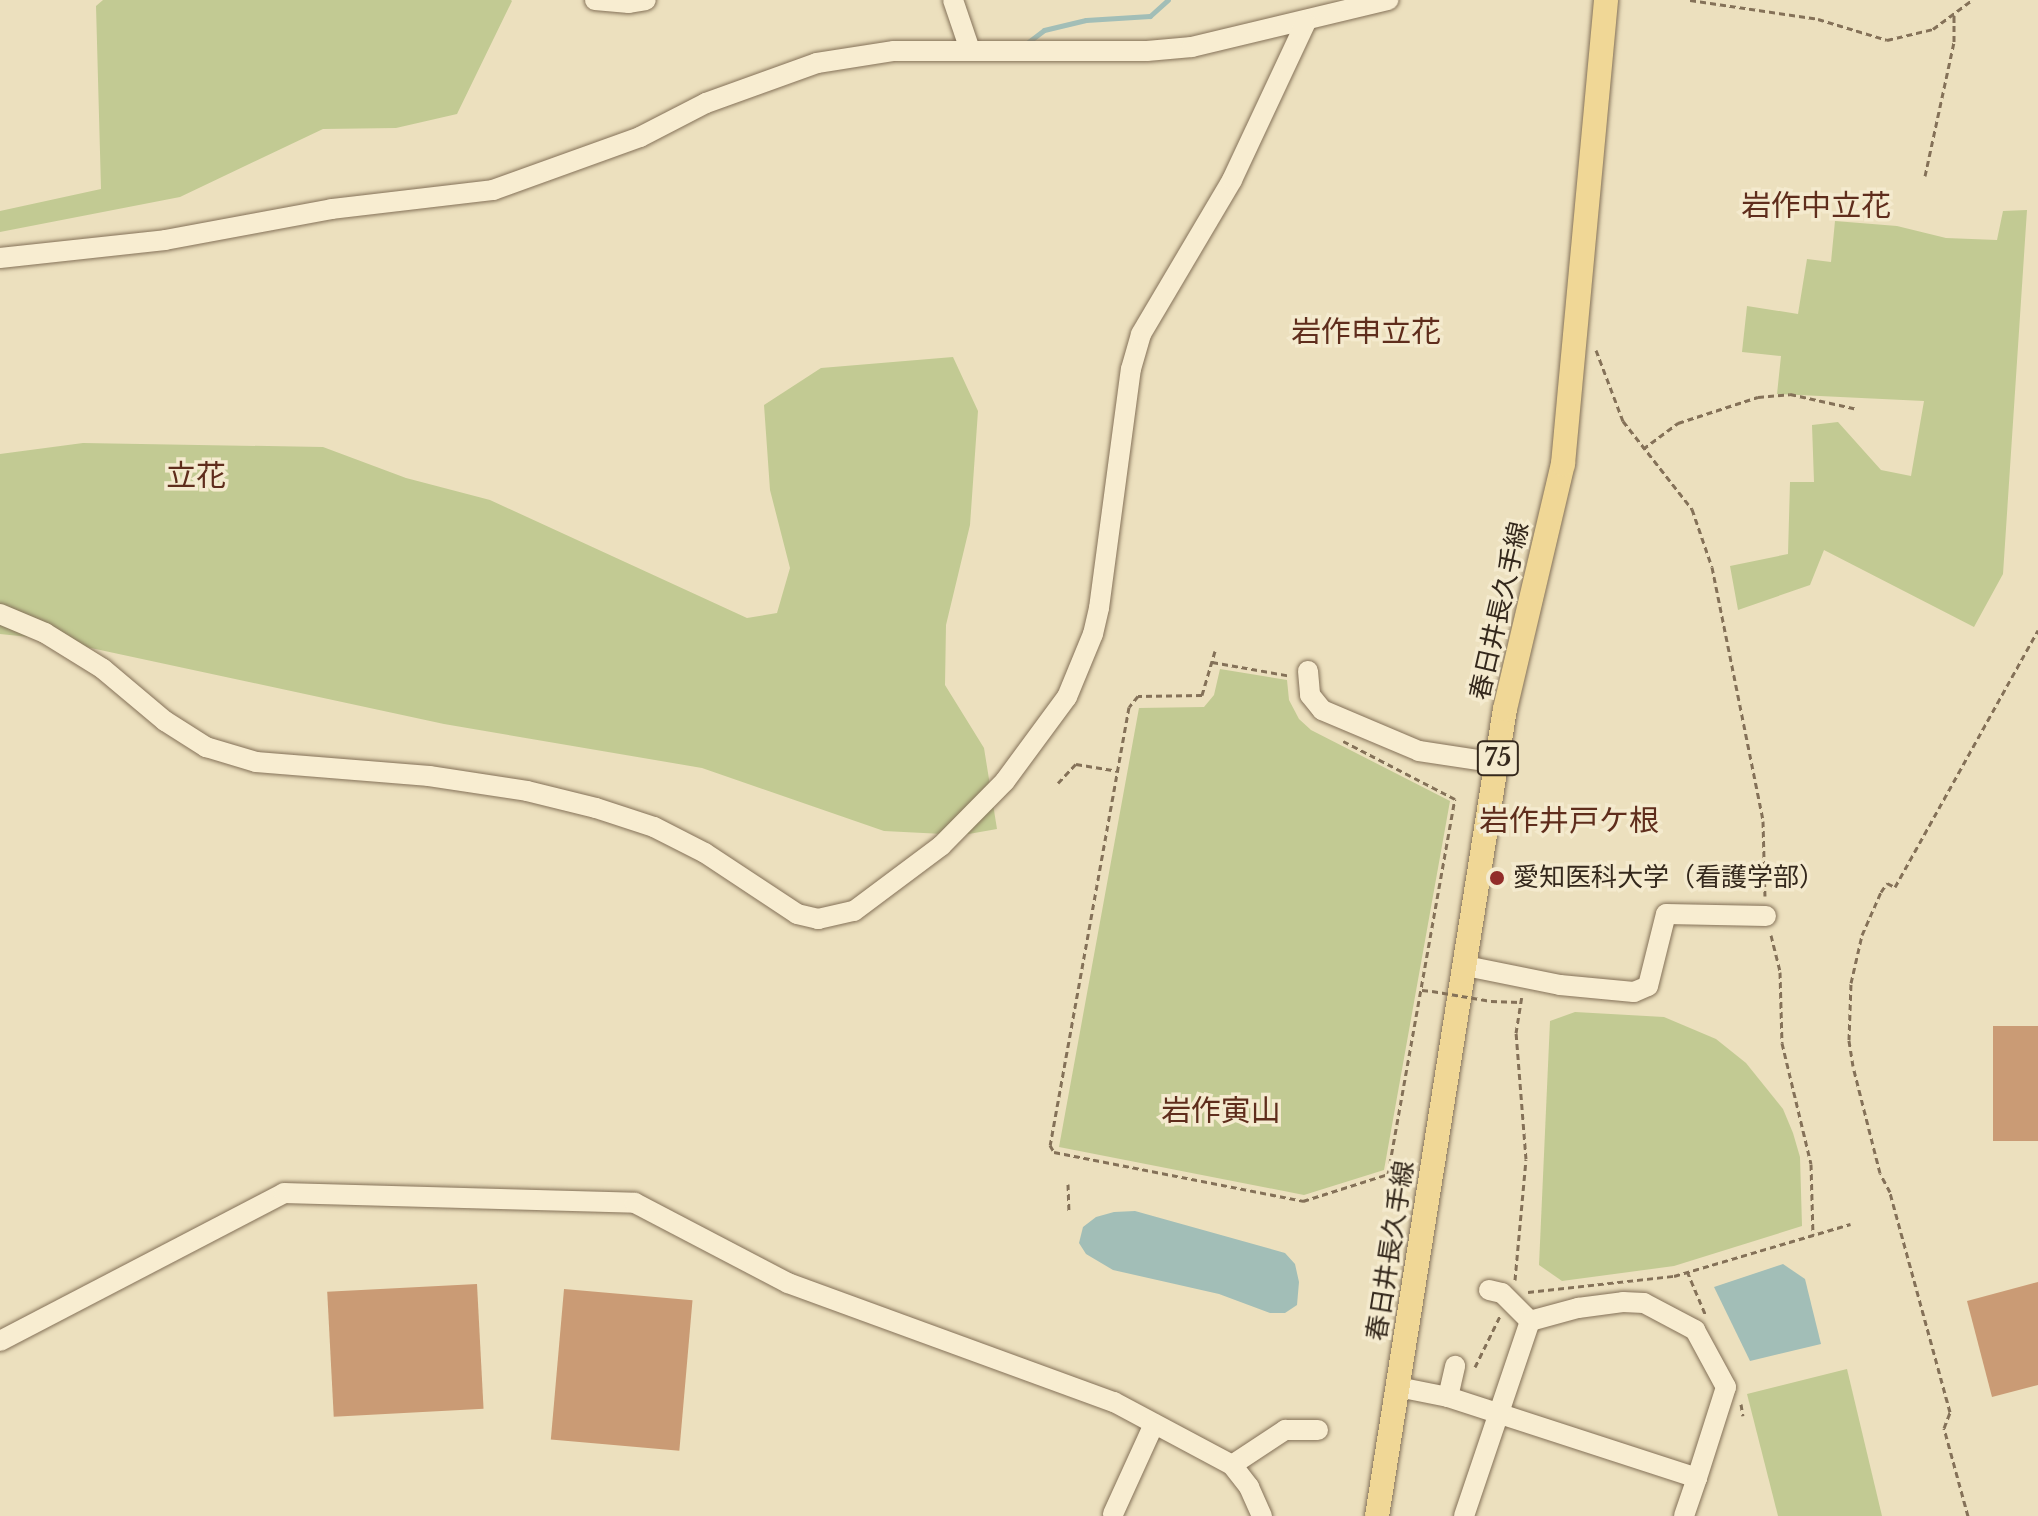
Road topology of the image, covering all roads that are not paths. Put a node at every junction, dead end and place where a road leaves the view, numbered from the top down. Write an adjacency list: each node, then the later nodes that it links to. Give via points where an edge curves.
1 (595, 0): 2 (street)
2 (646, 0)
3 (953, 0): 7 (street)
4 (1388, 0): 6 (street)
5 (1606, 0): 11 (main road, 春日井長久手線 / 75, via 1563,464)
6 (1306, 22): 7 (street, via 1192,47 1147,51); 9 (street, via 1232,180 1141,334 1129,383 1099,608 1067,697 1005,781 941,846 854,911 818,919 797,914 705,853 654,827 596,808 429,776 256,762 206,747 165,721 103,669 45,633)
7 (970, 50): 8 (street, via 894,51 817,63 706,103 640,137 493,190 332,209 150,242)
8 (0, 258)
9 (0, 614)
10 (1300, 678): 11 (street, via 1322,710 1419,751)
11 (1497, 763): 13 (main road, 春日井長久手線 / 75)
12 (1766, 916): 13 (street, via 1666,914 1648,986 1634,992 1601,991)
13 (1466, 966): 18 (main road, 春日井長久手線 / 75)
14 (1489, 1290): 15 (street, via 1502,1293)
15 (1530, 1321): 20 (street); 24 (street, via 1623,1302 1654,1305 1695,1330 1726,1387)
16 (0, 1341): 21 (street, via 284,1193 635,1203 788,1283 1114,1402)
17 (1455, 1366): 19 (street)
18 (1398, 1387): 19 (street); 27 (main road, 春日井長久手線 / 75)
19 (1448, 1397): 20 (street)
20 (1497, 1413): 24 (street); 28 (street)
21 (1154, 1424): 23 (street); 25 (street)
22 (1318, 1430): 23 (street, via 1285,1430)
23 (1232, 1465): 26 (street)
24 (1697, 1478): 29 (street)
25 (1113, 1514)
26 (1257, 1514)
27 (1377, 1516)
28 (1464, 1516)
29 (1684, 1516)

